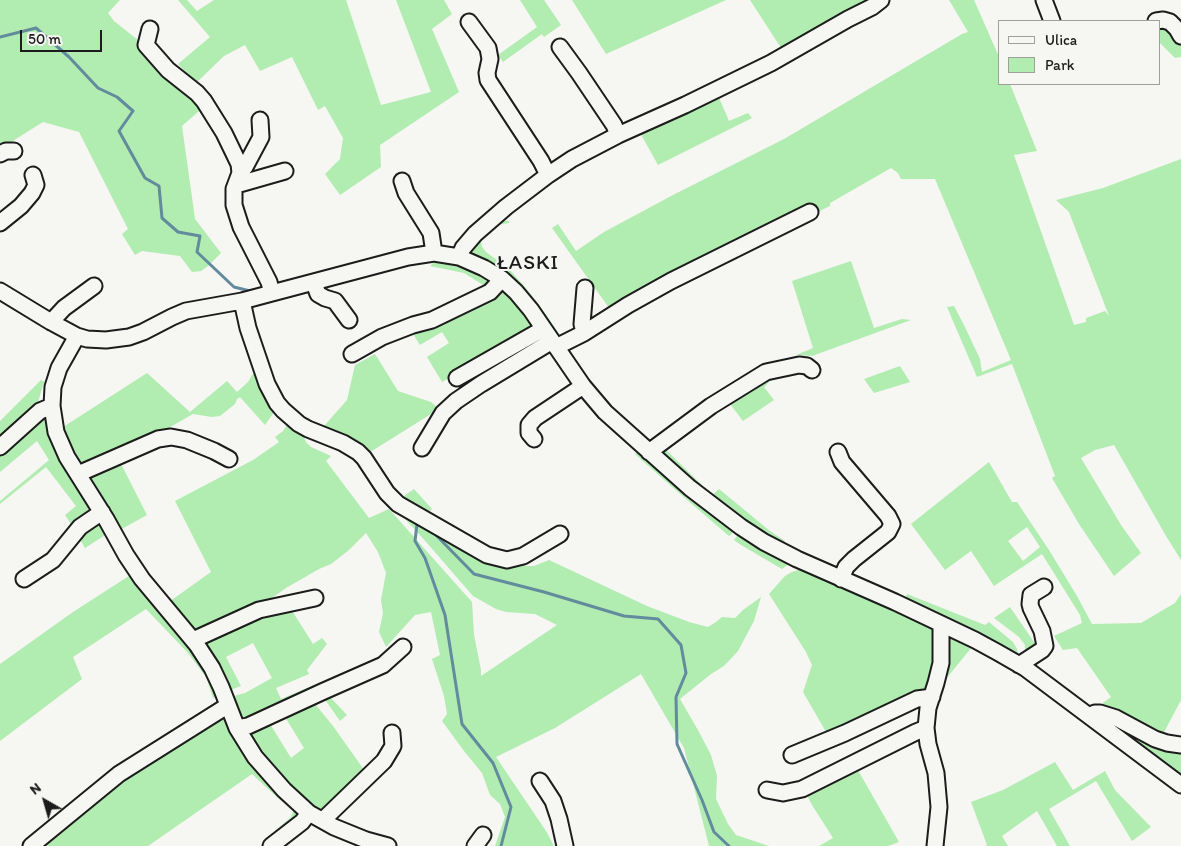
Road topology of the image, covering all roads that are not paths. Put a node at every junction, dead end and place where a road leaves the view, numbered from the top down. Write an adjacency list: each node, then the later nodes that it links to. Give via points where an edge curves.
1 (882, 0): 10 (street, via 771,63)
2 (1044, 0): 3 (street)
3 (1052, 20)
4 (1161, 20): 7 (street, via 1170,22)
5 (469, 22): 13 (street, via 488,48 488,80)
6 (150, 30): 14 (street, via 146,46 204,101 239,164)
7 (1181, 36)
8 (560, 48): 10 (street)
9 (260, 120): 14 (street, via 260,137)
10 (618, 135): 13 (street)
11 (285, 171): 14 (street)
12 (32, 175): 17 (street, via 36,185 32,193)
13 (548, 175): 19 (street, via 475,234)
14 (238, 179): 24 (street, via 234,205)
15 (402, 181): 18 (street, via 431,233)
16 (810, 212): 29 (street, via 628,304)
17 (0, 223)
18 (434, 253): 19 (street); 21 (street, via 400,258)
19 (459, 257): 20 (street)
20 (502, 279): 31 (street, via 526,304); 32 (street, via 490,292 463,306 382,337)
21 (314, 283): 24 (street); 27 (street, via 318,294 335,300)
22 (94, 286): 28 (street)
23 (585, 288): 29 (street)
24 (272, 293): 26 (street)
25 (2, 296): 28 (street)
26 (242, 301): 30 (street, via 186,311 143,332 117,339); 45 (street, via 266,384 282,410 308,429 358,452 387,494 398,504 487,555 506,560 523,556)
27 (349, 320)
28 (51, 322): 30 (street)
29 (584, 333): 31 (street)
30 (77, 336): 36 (street, via 55,378)
31 (551, 339): 34 (street); 35 (street); 39 (street, via 456,401 442,413)
32 (352, 354)
33 (812, 370): 40 (street, via 799,365 766,372 711,406)
34 (457, 378)
35 (584, 386): 37 (street, via 535,418 528,433); 40 (street, via 606,412)
36 (52, 406): 38 (street, via 40,411); 43 (street, via 56,432)
37 (534, 439)
38 (0, 447)
39 (422, 448)
40 (649, 452): 47 (street, via 741,527 764,542)
41 (838, 452): 47 (street, via 842,462 892,524 888,532 846,567)
42 (229, 459): 43 (street, via 187,440 171,437 158,439)
43 (78, 474): 44 (street)
44 (102, 512): 46 (street, via 80,527 53,560); 51 (street, via 142,579)
45 (560, 534)
46 (24, 579)
47 (841, 579): 50 (street)
48 (1044, 587): 53 (street, via 1031,595 1030,608 1042,631 1045,646)
49 (315, 598): 51 (street, via 259,610)
50 (941, 624): 53 (street); 54 (street, via 941,662)
51 (193, 640): 55 (street, via 212,668)
52 (403, 648): 57 (street, via 383,665 248,726)
53 (1019, 665): 56 (street)
54 (932, 697): 58 (street); 61 (street, via 917,699)
55 (227, 706): 57 (street); 66 (street, via 119,774)
56 (1089, 716): 60 (street, via 1097,713 1108,716 1155,739); 63 (street)
57 (237, 728): 65 (street, via 254,756 284,790)
58 (926, 728): 64 (street, via 802,789 783,793); 70 (street, via 936,773 939,808)
59 (392, 733): 65 (street, via 393,746 384,760)
60 (1181, 745)
61 (792, 755)
62 (540, 781): 69 (street, via 553,801)
63 (1181, 785)
64 (768, 790)
65 (316, 817): 67 (street, via 302,822); 68 (street, via 346,832)
66 (31, 846)
67 (271, 846)
68 (388, 846)
69 (565, 846)
70 (935, 846)

